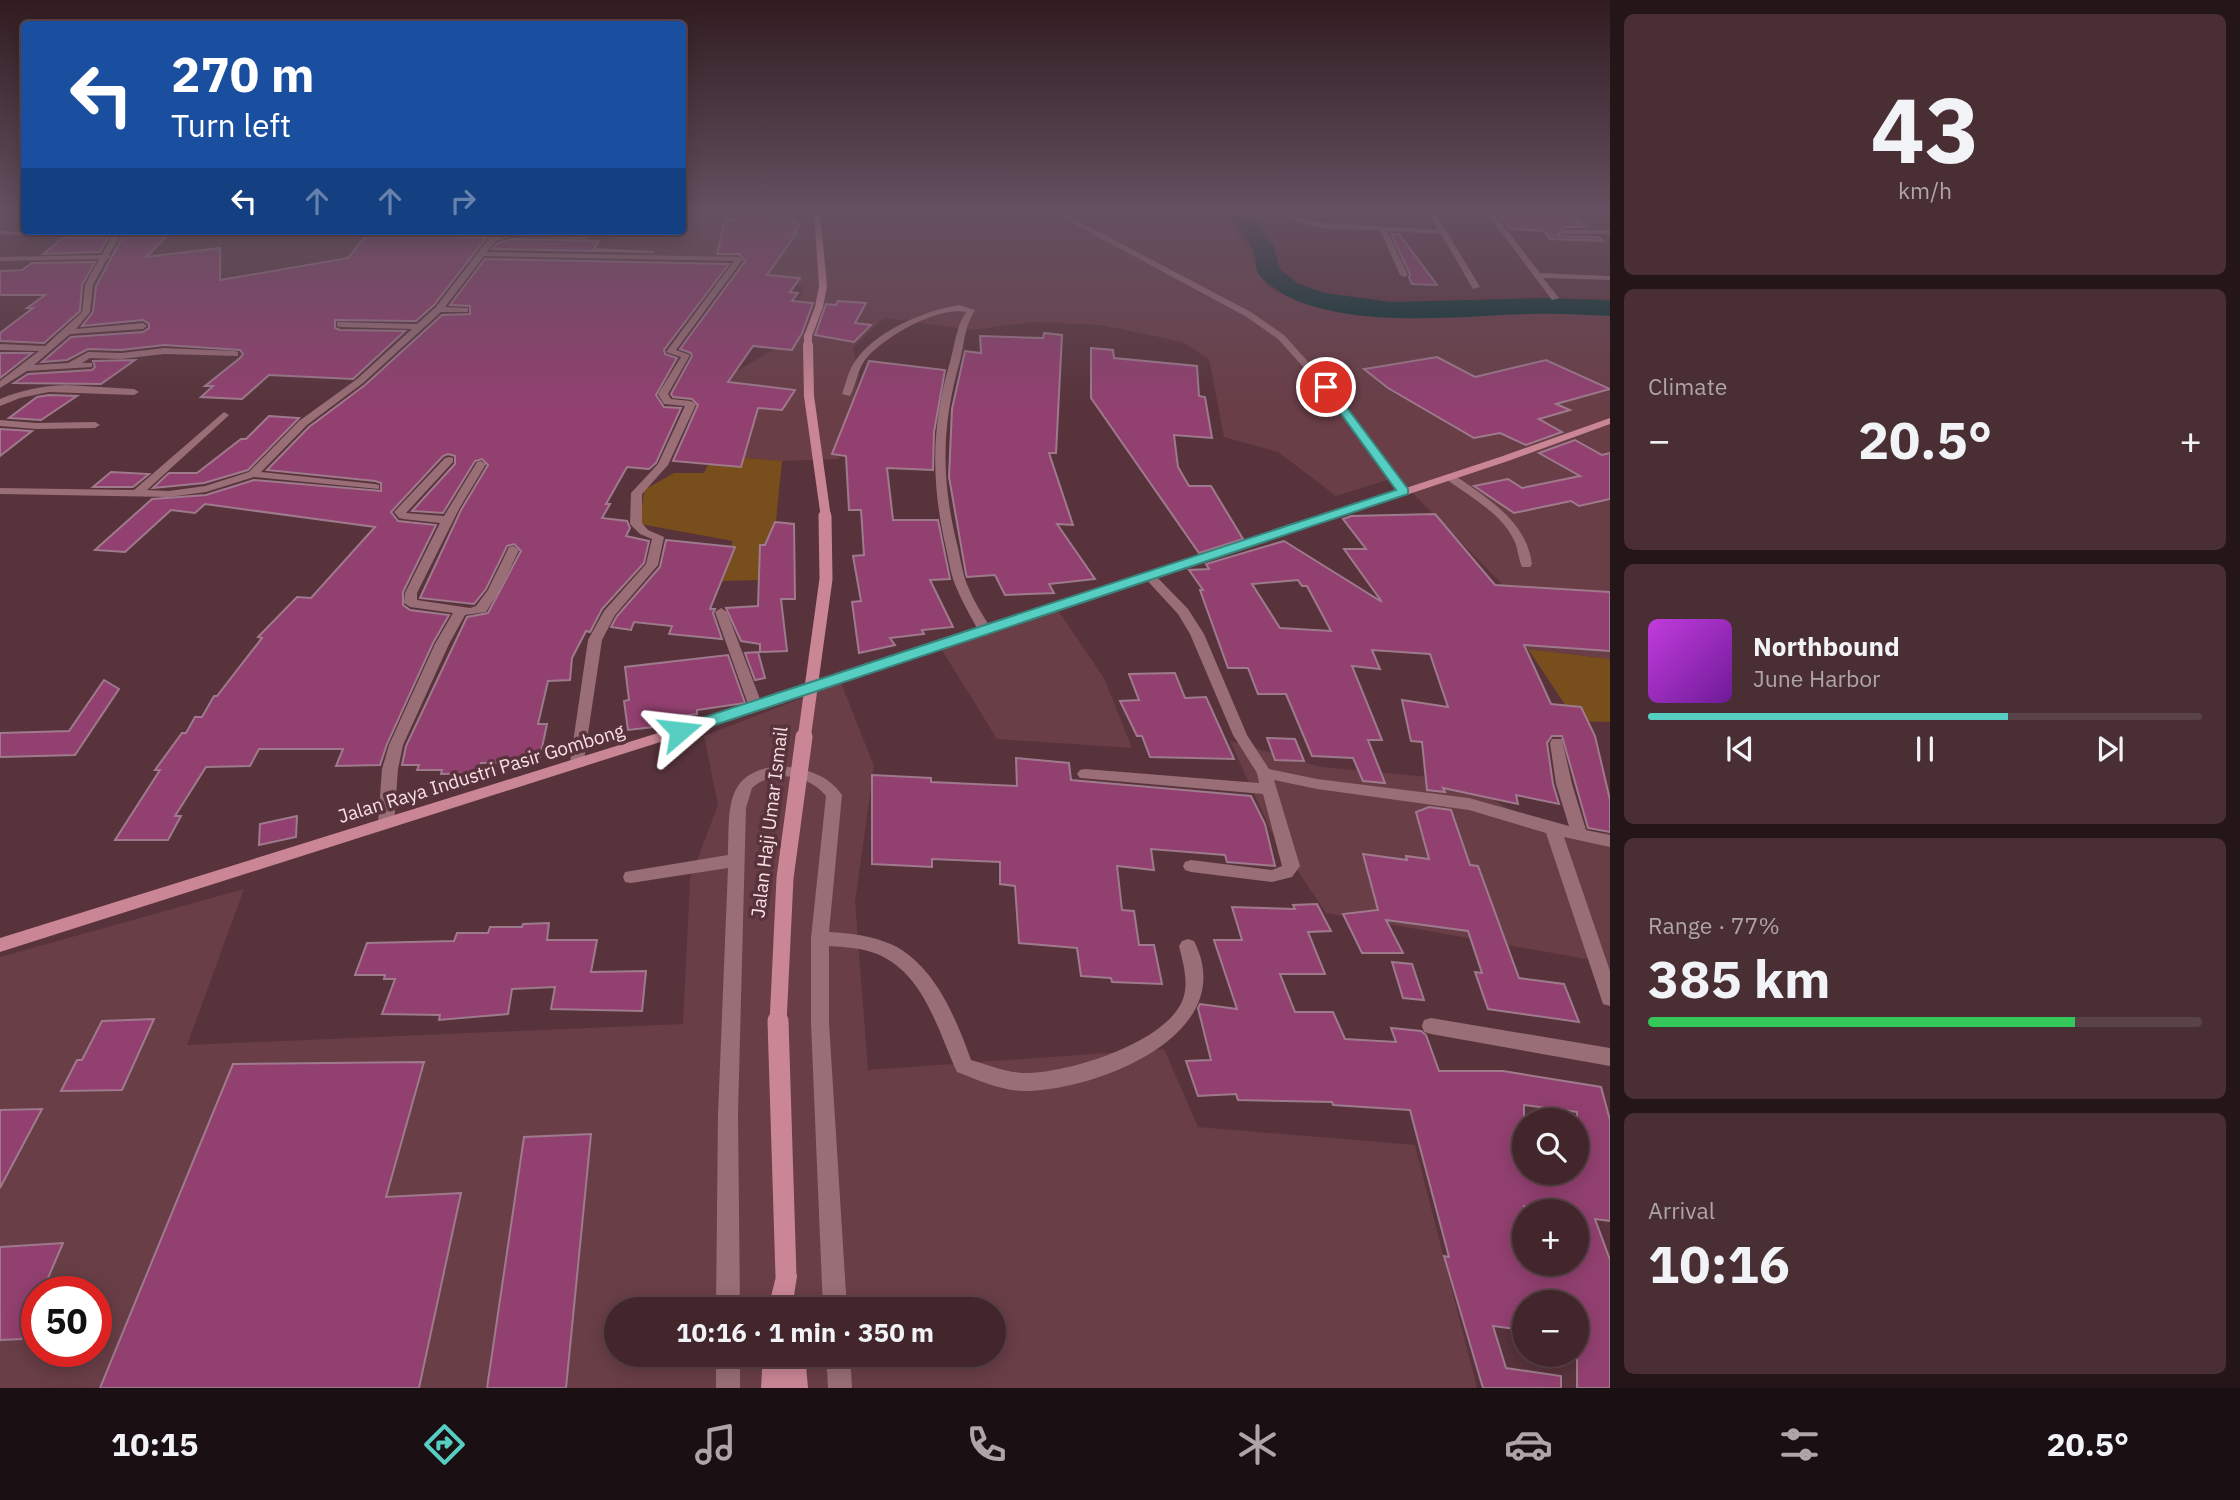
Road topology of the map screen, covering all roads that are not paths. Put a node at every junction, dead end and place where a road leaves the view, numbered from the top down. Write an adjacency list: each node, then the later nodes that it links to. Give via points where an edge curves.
1 (94, 277): 17 (street, via 86,312)
2 (464, 277): 12 (street)
3 (726, 277): 49 (street, via 670,352 687,355 663,394 667,402 691,404 663,465 637,493 636,524 658,537 652,565 609,614 595,640)
4 (822, 277): 65 (main road, Jalan Haji Umar Ismail, bridge, via 820,307 808,336 808,375 827,514 827,577 781,920 777,1104)
5 (1178, 277): 38 (street, via 1281,337 1326,387)
6 (1470, 277): 10 (street)
7 (1538, 277): 11 (street)
8 (1580, 277): 9 (street)
9 (1610, 278)
10 (1476, 286)
11 (1555, 298)
12 (439, 309): 13 (street); 16 (street)
13 (465, 310)
14 (340, 324): 16 (street)
15 (143, 326): 17 (street)
16 (419, 327): 34 (street, via 360,381 303,423)
17 (68, 332): 19 (street)
18 (0, 347): 19 (street)
19 (45, 349): 23 (street)
20 (235, 354): 22 (street, via 88,355)
21 (89, 365): 22 (street)
22 (70, 366): 23 (street)
23 (25, 368): 24 (street)
24 (0, 384)
25 (134, 392): 27 (street, via 41,388)
26 (847, 394): 46 (street, via 855,368 870,350 937,311 971,310 962,324 949,382 939,443 940,483 962,588)
27 (0, 403)
28 (224, 415): 39 (street)
29 (1610, 421): 35 (main road, Jalan Raya Industri Pasir Gombong)
30 (0, 423): 31 (street)
31 (95, 425)
32 (449, 460): 40 (street, via 400,512)
33 (481, 464): 40 (street)
34 (253, 474): 36 (street); 39 (street, via 190,492)
35 (1450, 477): 38 (main road, Jalan Raya Industri Pasir Gombong); 42 (street, via 1501,515 1521,539)
36 (375, 487)
37 (0, 491): 39 (street)
38 (1404, 492): 43 (main road, Jalan Raya Industri Pasir Gombong)
39 (136, 494)
40 (448, 520): 44 (street, via 409,600 415,605)
41 (513, 550): 44 (street, via 481,609)
42 (1525, 564)
43 (1149, 576): 46 (main road, Jalan Raya Industri Pasir Gombong); 51 (street, via 1197,634 1240,735)
44 (461, 611): 52 (street, via 397,745 390,769)
45 (721, 612): 47 (street)
46 (986, 632): 47 (main road, Jalan Raya Industri Pasir Gombong)
47 (756, 707): 49 (main road, Jalan Raya Industri Pasir Gombong)
48 (1557, 743): 54 (street, via 1563,784)
49 (578, 763): 52 (main road, Jalan Raya Industri Pasir Gombong)
50 (1085, 774): 51 (street)
51 (1267, 781): 53 (street, via 1317,783 1469,804); 57 (street, via 1292,866 1289,871 1272,876)
52 (386, 823): 60 (main road, Jalan Raya Industri Pasir Gombong)
53 (1553, 829): 54 (street); 62 (street)
54 (1579, 833): 55 (street)
55 (1610, 841)
56 (736, 860): 58 (street); 59 (street, via 738,808 746,784 760,773 775,770 829,785 834,795); 66 (street)
57 (1191, 866)
58 (631, 877)
59 (820, 938): 61 (street, via 890,952 904,962 945,1018 964,1066 1027,1082 1125,1058 1164,1035 1189,1008 1195,976); 69 (street)
60 (0, 945)
61 (1188, 946)
62 (1610, 998)
63 (1431, 1026): 64 (street)
64 (1610, 1057)
65 (786, 1276): 67 (main road, Jalan Haji Umar Ismail); 68 (main road, Jalan Haji Umar Ismail)
66 (728, 1297)
67 (782, 1297)
68 (788, 1297)
69 (834, 1297)
70 (728, 1367): 74 (street)
71 (774, 1367): 75 (main road)
72 (794, 1367): 76 (main road)
73 (839, 1367): 77 (street)
74 (727, 1388)
75 (773, 1388)
76 (796, 1388)
77 (840, 1388)

